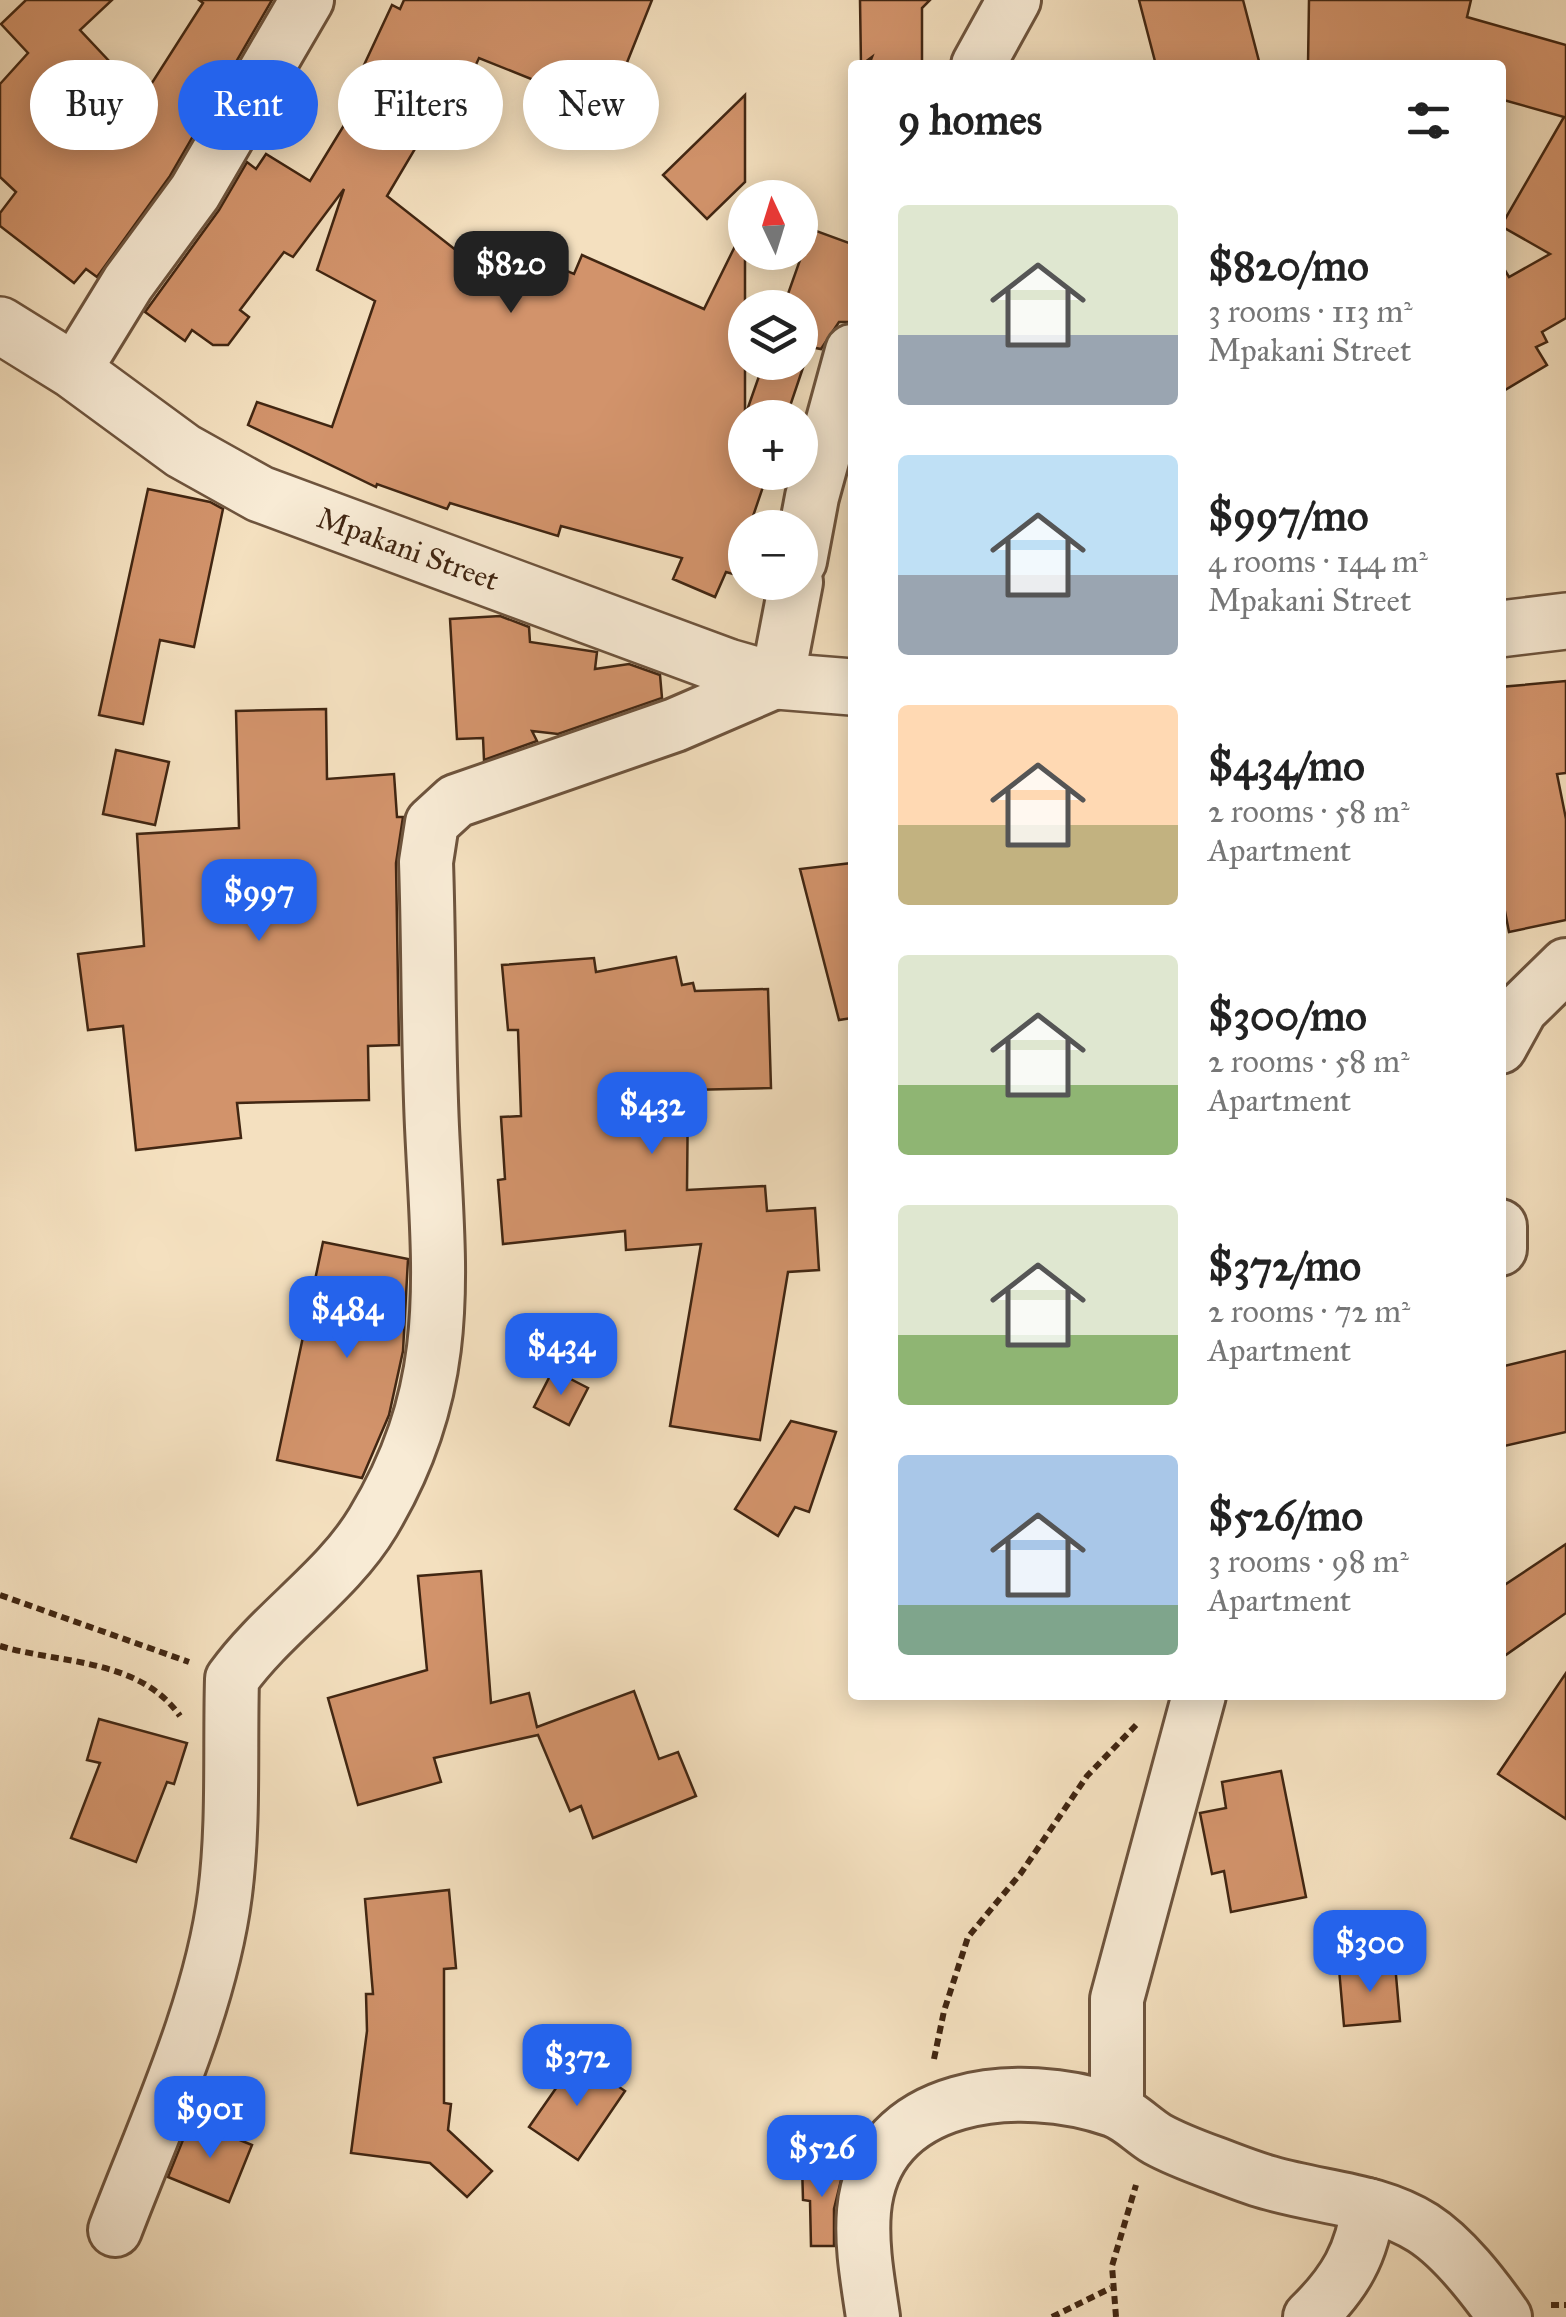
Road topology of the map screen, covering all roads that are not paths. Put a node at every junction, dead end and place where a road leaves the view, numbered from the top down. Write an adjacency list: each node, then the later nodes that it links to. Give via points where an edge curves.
1 (308, 0): 6 (street, via 196,192)
2 (1014, 0): 3 (street)
3 (981, 60)
4 (0, 325): 6 (street, Mpakani Street)
5 (848, 366): 7 (street)
6 (74, 371): 11 (street, Mpakani Street, via 183,452 260,494)
7 (810, 510)
8 (793, 600): 11 (street)
9 (1566, 621): 10 (street)
10 (1506, 628)
11 (778, 682): 12 (street, Mpakani Street); 18 (street, via 456,801 432,823 426,862 442,1286 425,1411 371,1526 232,1679 225,1894 216,1938)
12 (848, 687)
13 (1566, 965): 14 (street, via 1521,1009)
14 (1506, 1036)
15 (1197, 1700): 16 (street, via 1117,1999)
16 (1135, 2124): 17 (street, via 1269,2183); 19 (street, via 1054,2097 990,2095 922,2114 893,2140 864,2209)
17 (1368, 2205): 20 (street, via 1358,2255); 21 (street, via 1424,2228)
18 (116, 2230)
19 (873, 2317)
20 (1310, 2317)
21 (1504, 2317)

